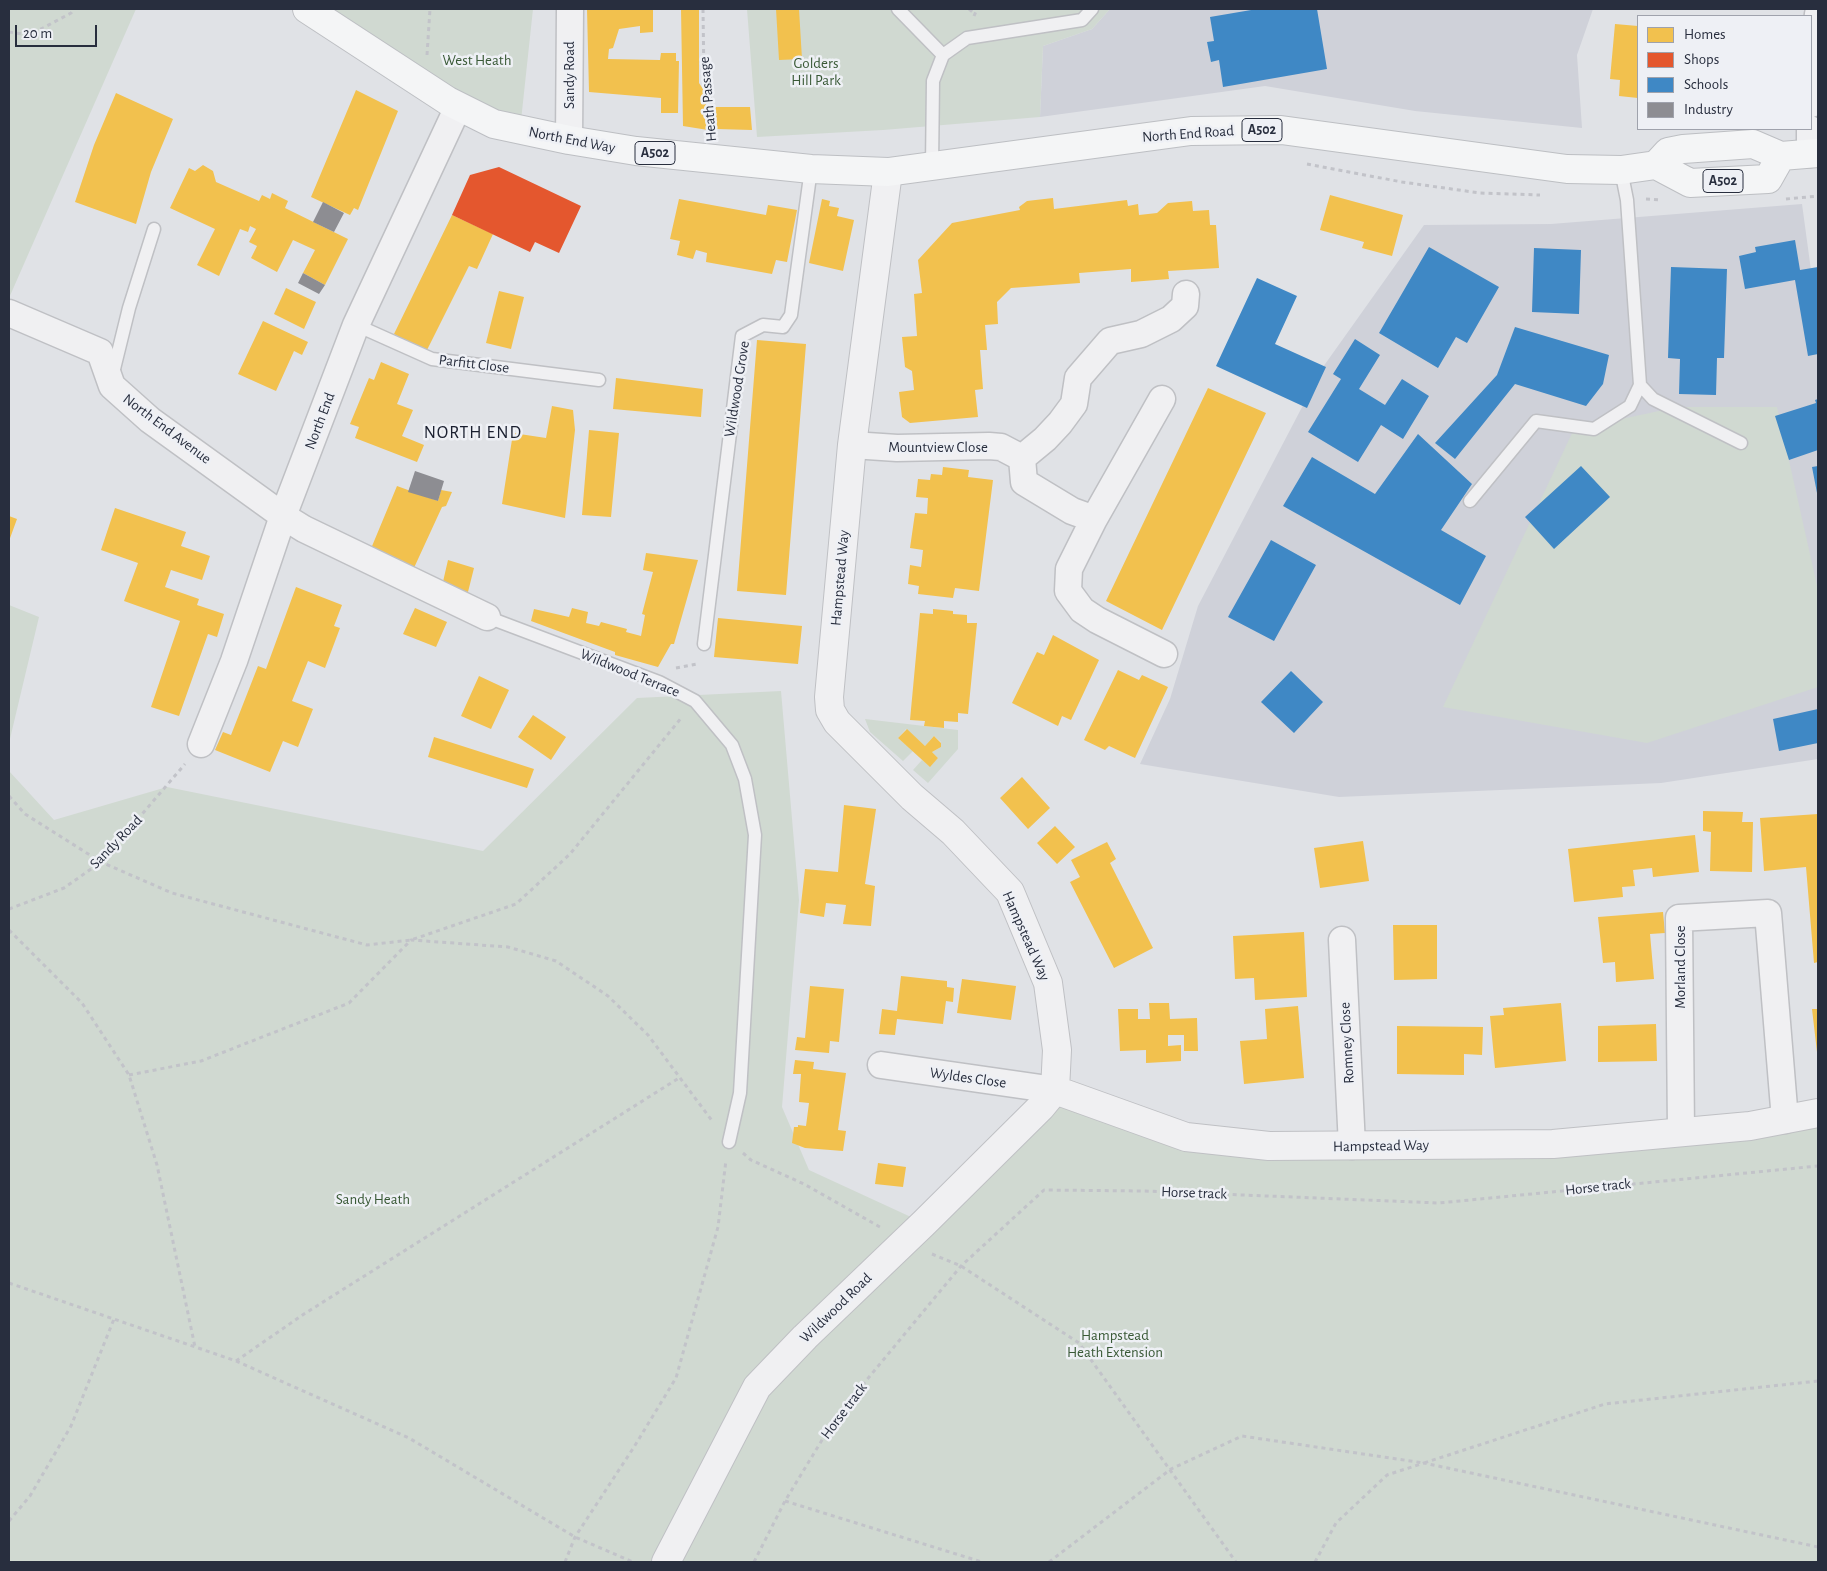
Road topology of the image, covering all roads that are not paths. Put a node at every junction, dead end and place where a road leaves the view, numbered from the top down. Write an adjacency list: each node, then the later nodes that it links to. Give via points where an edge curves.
1 (308, 9): 8 (main road, North End Way / A502)
2 (570, 9): 9 (street, Sandy Road)
3 (898, 9): 6 (lane)
4 (1092, 9): 6 (lane, via 1082,20 967,38)
5 (1818, 14): 7 (street)
6 (942, 55): 11 (lane, via 933,81)
7 (1812, 62)
8 (458, 106): 9 (main road, North End Way / A502, via 494,124); 18 (street, North End)
9 (569, 140): 12 (main road, North End Way / A502, via 636,151)
10 (1813, 145): 13 (main road, North End Road / A502, via 1781,156 1753,144 1683,149 1668,152 1656,165)
11 (932, 166): 13 (main road, North End Road / A502, via 1191,131 1281,130 1567,170); 14 (main road, North End Road / A502)
12 (811, 169): 14 (main road, North End Way / A502); 30 (lane, Wildwood Grove, via 791,315 783,327 763,325 742,336)
13 (1621, 170): 21 (lane)
14 (878, 172): 24 (street, Hampstead Way)
15 (154, 229): 20 (lane, via 124,324)
16 (1186, 294): 25 (street, via 1185,306 1171,319 1141,334 1110,341 1078,378 1074,404 1060,423)
17 (9, 313): 20 (street, North End Avenue, via 100,352)
18 (356, 325): 19 (lane, Parfitt Close, via 432,358); 27 (street, North End)
19 (598, 380)
20 (111, 383): 27 (street, North End Avenue, via 150,420)
21 (1640, 385): 23 (lane, via 1652,399); 26 (lane, via 1630,406 1594,429 1536,421)
22 (1162, 399): 28 (street)
23 (1741, 443)
24 (852, 445): 25 (street, Mountview Close, via 898,448 989,446 1002,447); 35 (street, Hampstead Way, via 830,710 844,729 912,797 953,832 1010,892 1048,983 1057,1050)
25 (1022, 458): 28 (street, via 1024,482 1072,511)
26 (1470, 501)
27 (283, 516): 29 (street, Wildwood Terrace); 32 (street, North End, via 234,661)
28 (1094, 519): 31 (street, via 1069,569 1068,591 1082,610 1097,620)
29 (487, 617): 39 (lane, Wildwood Terrace, via 659,682 695,701 732,745 745,779 755,835 740,1093)
30 (704, 644)
31 (1164, 654)
32 (201, 744)
33 (1342, 940): 40 (street, Romney Close)
34 (881, 1065): 35 (street, Wyldes Close)
35 (1054, 1090): 40 (street, Hampstead Way, via 1186,1137 1269,1146); 41 (street, Wildwood Road, via 1041,1107 757,1387)
36 (1818, 1113): 37 (street, Hampstead Way)
37 (1785, 1120): 38 (street, Hampstead Way); 38 (street, Morland Close, via 1768,913 1679,918)
38 (1680, 1132): 40 (street, Hampstead Way, via 1553,1144)
39 (728, 1142)
40 (1352, 1146)
41 (666, 1562)

